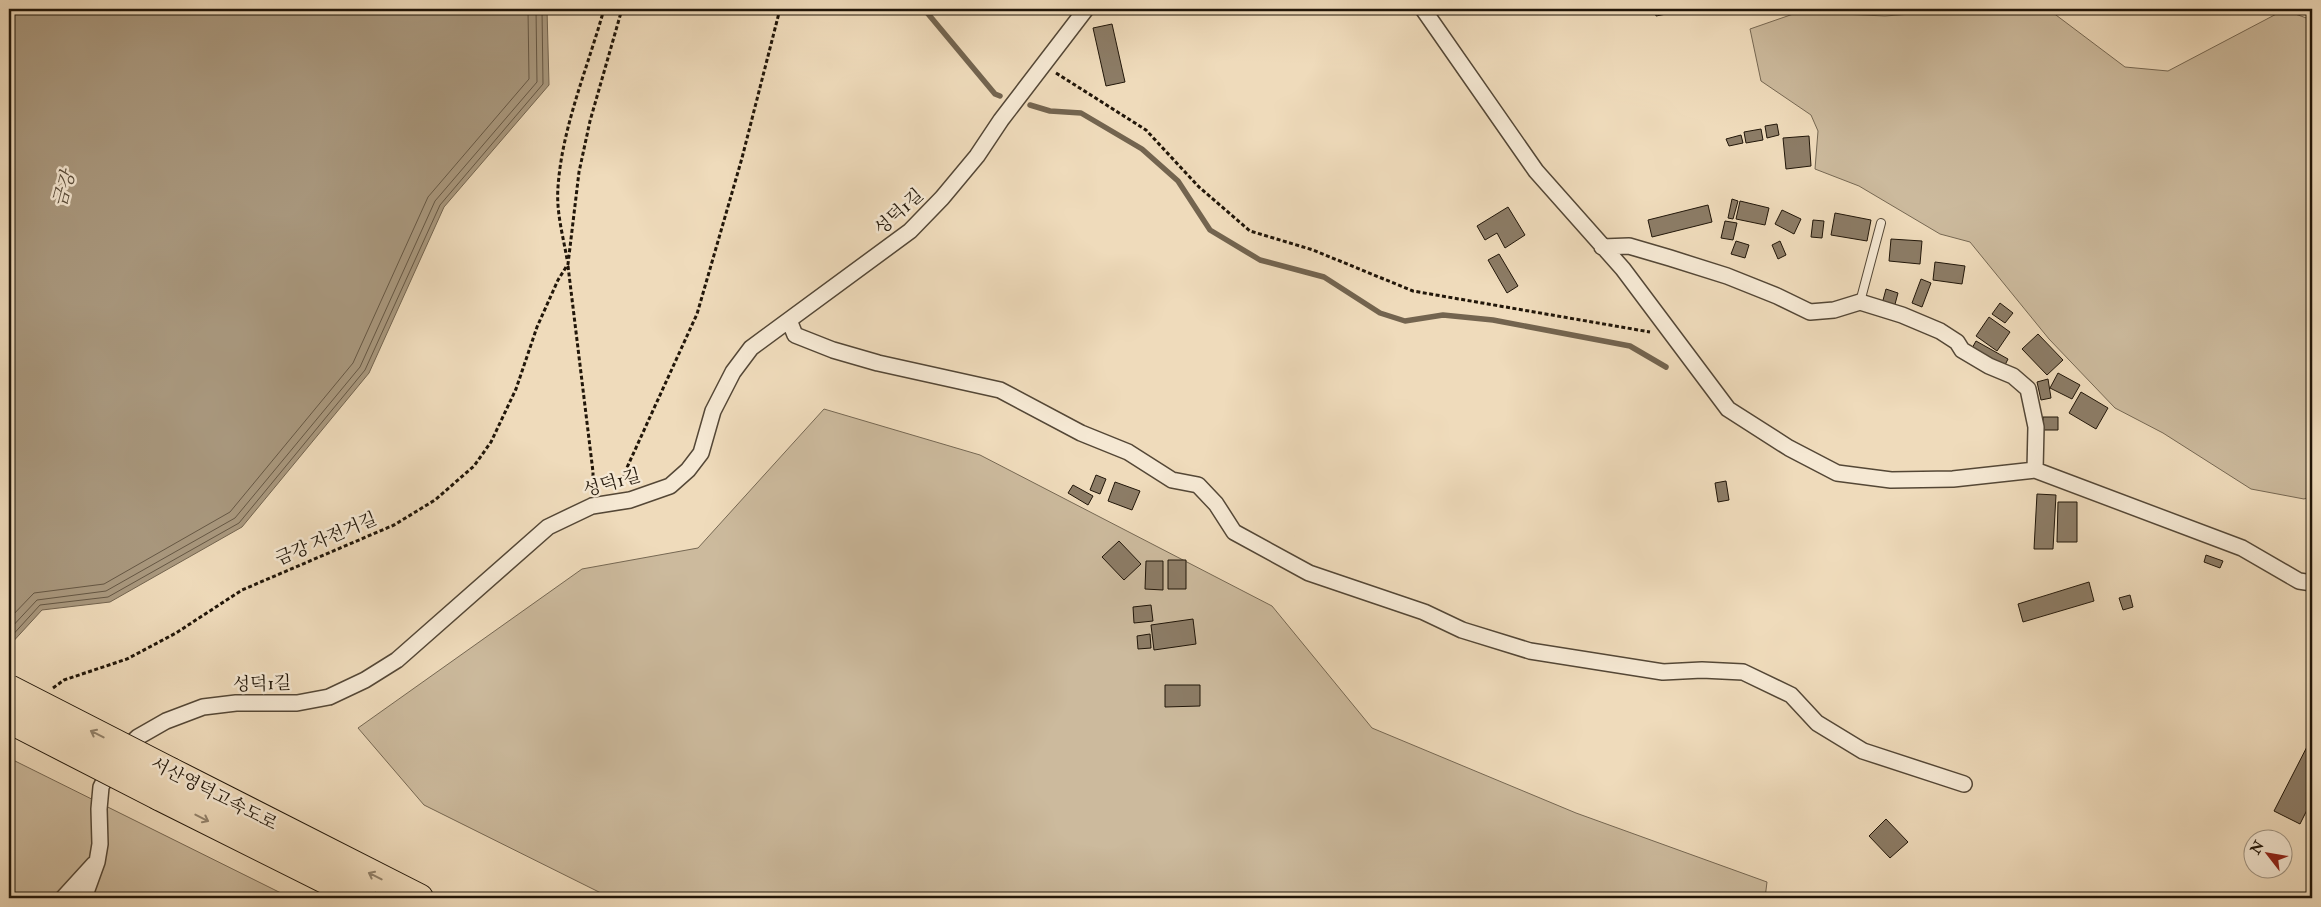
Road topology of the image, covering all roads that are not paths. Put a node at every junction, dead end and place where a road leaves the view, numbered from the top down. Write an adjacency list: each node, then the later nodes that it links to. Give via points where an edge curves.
1 (1086, 9): 6 (street, 성덕1길, via 942,198 910,231)
2 (1423, 9): 4 (street, via 1536,171)
3 (1881, 223): 5 (lane)
4 (1602, 247): 5 (street, via 1629,246 1670,258 1727,276 1810,312 1834,310); 7 (street, via 1624,269 1728,409 1789,448 1837,473 1900,480 1953,479)
5 (1860, 302): 7 (street, via 1940,331 1957,342 1962,350 2013,376 2028,389 2036,427)
6 (789, 320): 12 (street, via 796,335 833,350 878,364 1000,390 1081,433 1128,452 1172,480 1198,485 1216,504 1234,532 1309,573 1424,612 1462,630 1530,651 1663,672 1743,672 1791,695 1817,723 1863,752); 13 (street, 성덕1길, via 751,348 733,372 713,411 701,453 670,486 630,500 592,506 548,527 396,660 365,680 329,697 297,703 236,703 203,707 166,721 138,737 116,757 102,787)
7 (2035, 470): 8 (street, via 2242,548 2299,581)
8 (2312, 584)
9 (9, 690): 11 (highway, 서산영덕고속도로, one-way to 9, bridge)
10 (11, 732): 11 (highway, 서산영덕고속도로, bridge)
11 (165, 784): 16 (highway, 서산영덕고속도로, one-way to 16); 17 (highway, 서산영덕고속도로, one-way to 11)
12 (1964, 784)
13 (97, 862): 14 (street); 15 (street, 성덕1길)
14 (63, 898)
15 (84, 898)
16 (363, 898)
17 (419, 898)

